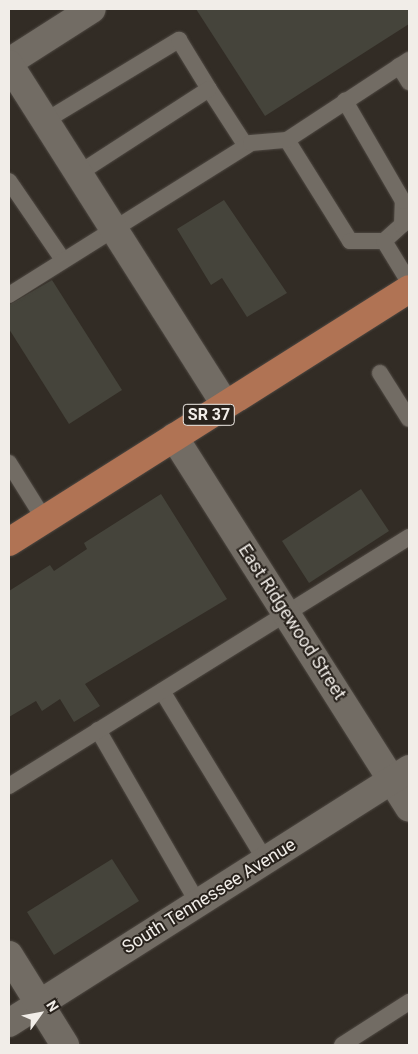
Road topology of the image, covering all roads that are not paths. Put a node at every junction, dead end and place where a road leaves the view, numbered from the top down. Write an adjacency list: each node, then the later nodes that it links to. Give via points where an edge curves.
1 (92, 9): 2 (street)
2 (9, 63): 7 (street)
3 (404, 63): 4 (lane); 6 (lane)
4 (409, 82)
5 (209, 89): 7 (lane, via 179,40); 9 (lane); 10 (lane)
6 (345, 101): 8 (lane); 13 (lane, via 403,201 402,225)
7 (45, 121): 10 (street)
8 (287, 140): 9 (lane); 13 (lane, via 350,241)
9 (246, 146): 12 (lane)
10 (79, 173): 12 (street)
11 (9, 180): 14 (lane)
12 (114, 227): 14 (lane); 19 (street)
13 (384, 241): 15 (lane)
14 (63, 260): 17 (lane)
15 (409, 282)
16 (409, 289): 19 (main road, SR 37)
17 (9, 295)
18 (380, 373): 20 (lane)
19 (225, 405): 21 (main road, SR 37)
20 (409, 419)
21 (174, 437): 23 (main road, SR 37); 26 (street, East Ridgewood Street)
22 (9, 463): 23 (lane)
23 (44, 519): 25 (main road, SR 37)
24 (409, 537): 26 (lane)
25 (9, 542)
26 (287, 613): 27 (lane); 29 (street, East Ridgewood Street)
27 (162, 691): 28 (lane); 32 (lane)
28 (98, 730): 30 (lane); 33 (lane)
29 (400, 774): 31 (street, East Ridgewood Street); 32 (street, South Tennessee Avenue)
30 (9, 786)
31 (409, 808)
32 (265, 860): 33 (street, South Tennessee Avenue)
33 (198, 903): 36 (street, South Tennessee Avenue)
34 (9, 955): 36 (street)
35 (409, 1002): 39 (lane)
36 (40, 1003): 37 (street, South Tennessee Avenue); 38 (street)
37 (9, 1023)
38 (65, 1045)
39 (342, 1045)

